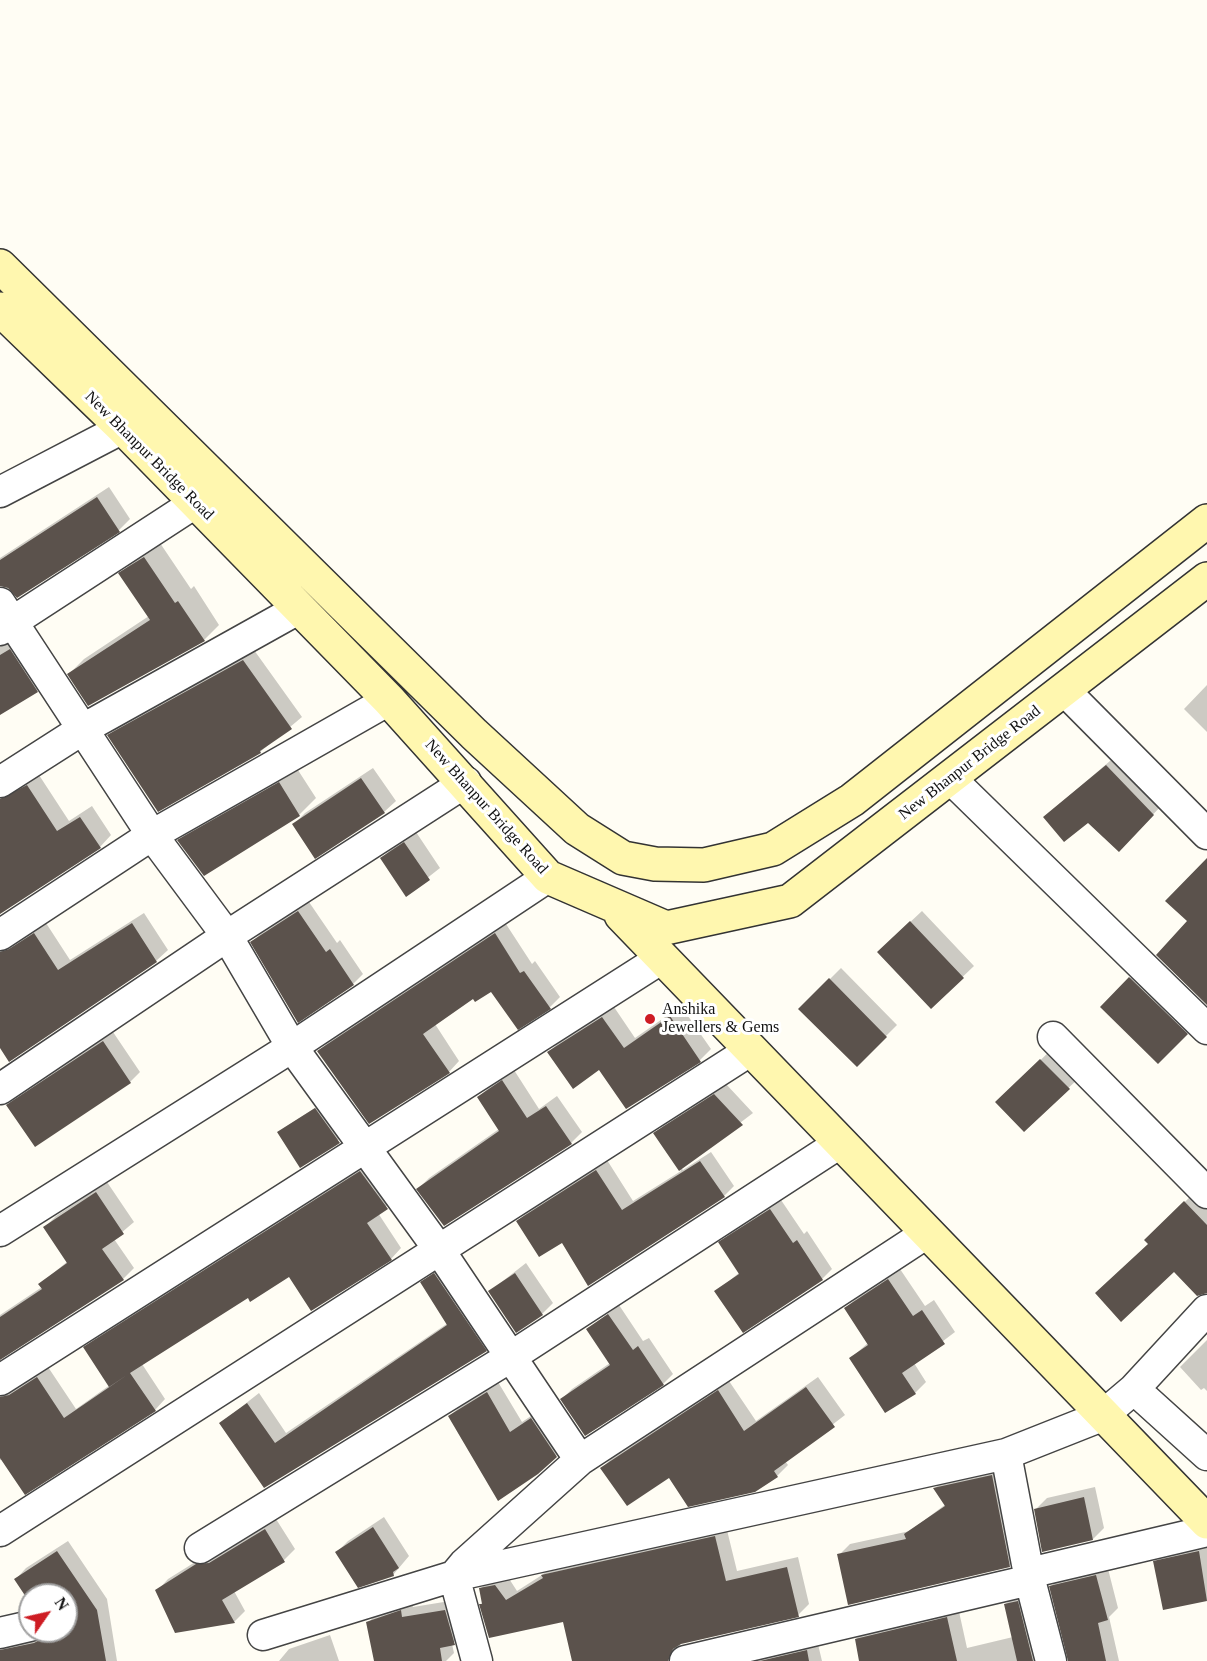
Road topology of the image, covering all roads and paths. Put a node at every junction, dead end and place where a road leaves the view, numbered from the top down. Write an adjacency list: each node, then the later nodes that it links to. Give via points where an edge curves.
1 (0, 266): 6 (street, New Bhanpur Bridge Road, via 474,734 577,829 623,858 704,866 773,849 852,800)
2 (0, 309): 3 (street, New Bhanpur Bridge Road)
3 (123, 428): 4 (street); 5 (street, New Bhanpur Bridge Road)
4 (0, 492)
5 (195, 503): 8 (street, New Bhanpur Bridge Road); 9 (street)
6 (1207, 521)
7 (1207, 579): 10 (street, New Bhanpur Bridge Road)
8 (300, 608): 11 (street, New Bhanpur Bridge Road); 12 (street)
9 (4, 618): 12 (street)
10 (1064, 690): 13 (street, New Bhanpur Bridge Road); 16 (street)
11 (389, 700): 15 (street, New Bhanpur Bridge Road); 17 (street)
12 (83, 729): 14 (street); 17 (street)
13 (951, 779): 19 (street, New Bhanpur Bridge Road, via 790,902 666,928); 23 (street)
14 (0, 782)
15 (466, 782): 18 (street, New Bhanpur Bridge Road); 21 (street)
16 (1207, 834)
17 (152, 835): 20 (street); 21 (street)
18 (548, 876): 19 (street, New Bhanpur Bridge Road); 25 (street)
19 (611, 904): 22 (street)
20 (0, 935)
21 (227, 936): 25 (street); 27 (street)
22 (662, 958): 26 (street); 29 (street)
23 (1207, 1029)
24 (1053, 1037): 30 (street)
25 (292, 1047): 29 (street); 31 (street)
26 (751, 1050): 28 (street); 33 (street)
27 (0, 1089)
28 (840, 1143): 32 (street); 35 (street)
29 (364, 1148): 33 (street); 36 (street)
30 (1207, 1193)
31 (0, 1231)
32 (927, 1233): 38 (street); 41 (street)
33 (440, 1251): 35 (street); 43 (street)
34 (1207, 1310): 37 (street)
35 (512, 1356): 41 (street); 45 (street)
36 (0, 1380)
37 (1134, 1389): 38 (street); 40 (street)
38 (1102, 1416): 39 (street); 42 (street)
39 (1006, 1454): 46 (street); 47 (street)
40 (1207, 1455)
41 (580, 1460): 46 (street)
42 (1207, 1522)
43 (0, 1531)
44 (1207, 1531): 47 (street)
45 (201, 1548)
46 (454, 1576): 50 (street); 51 (street)
47 (1030, 1577): 52 (street); 53 (street)
48 (18, 1629): 49 (street)
49 (0, 1633)
50 (263, 1635)
51 (477, 1661)
52 (685, 1661)
53 (1051, 1661)

